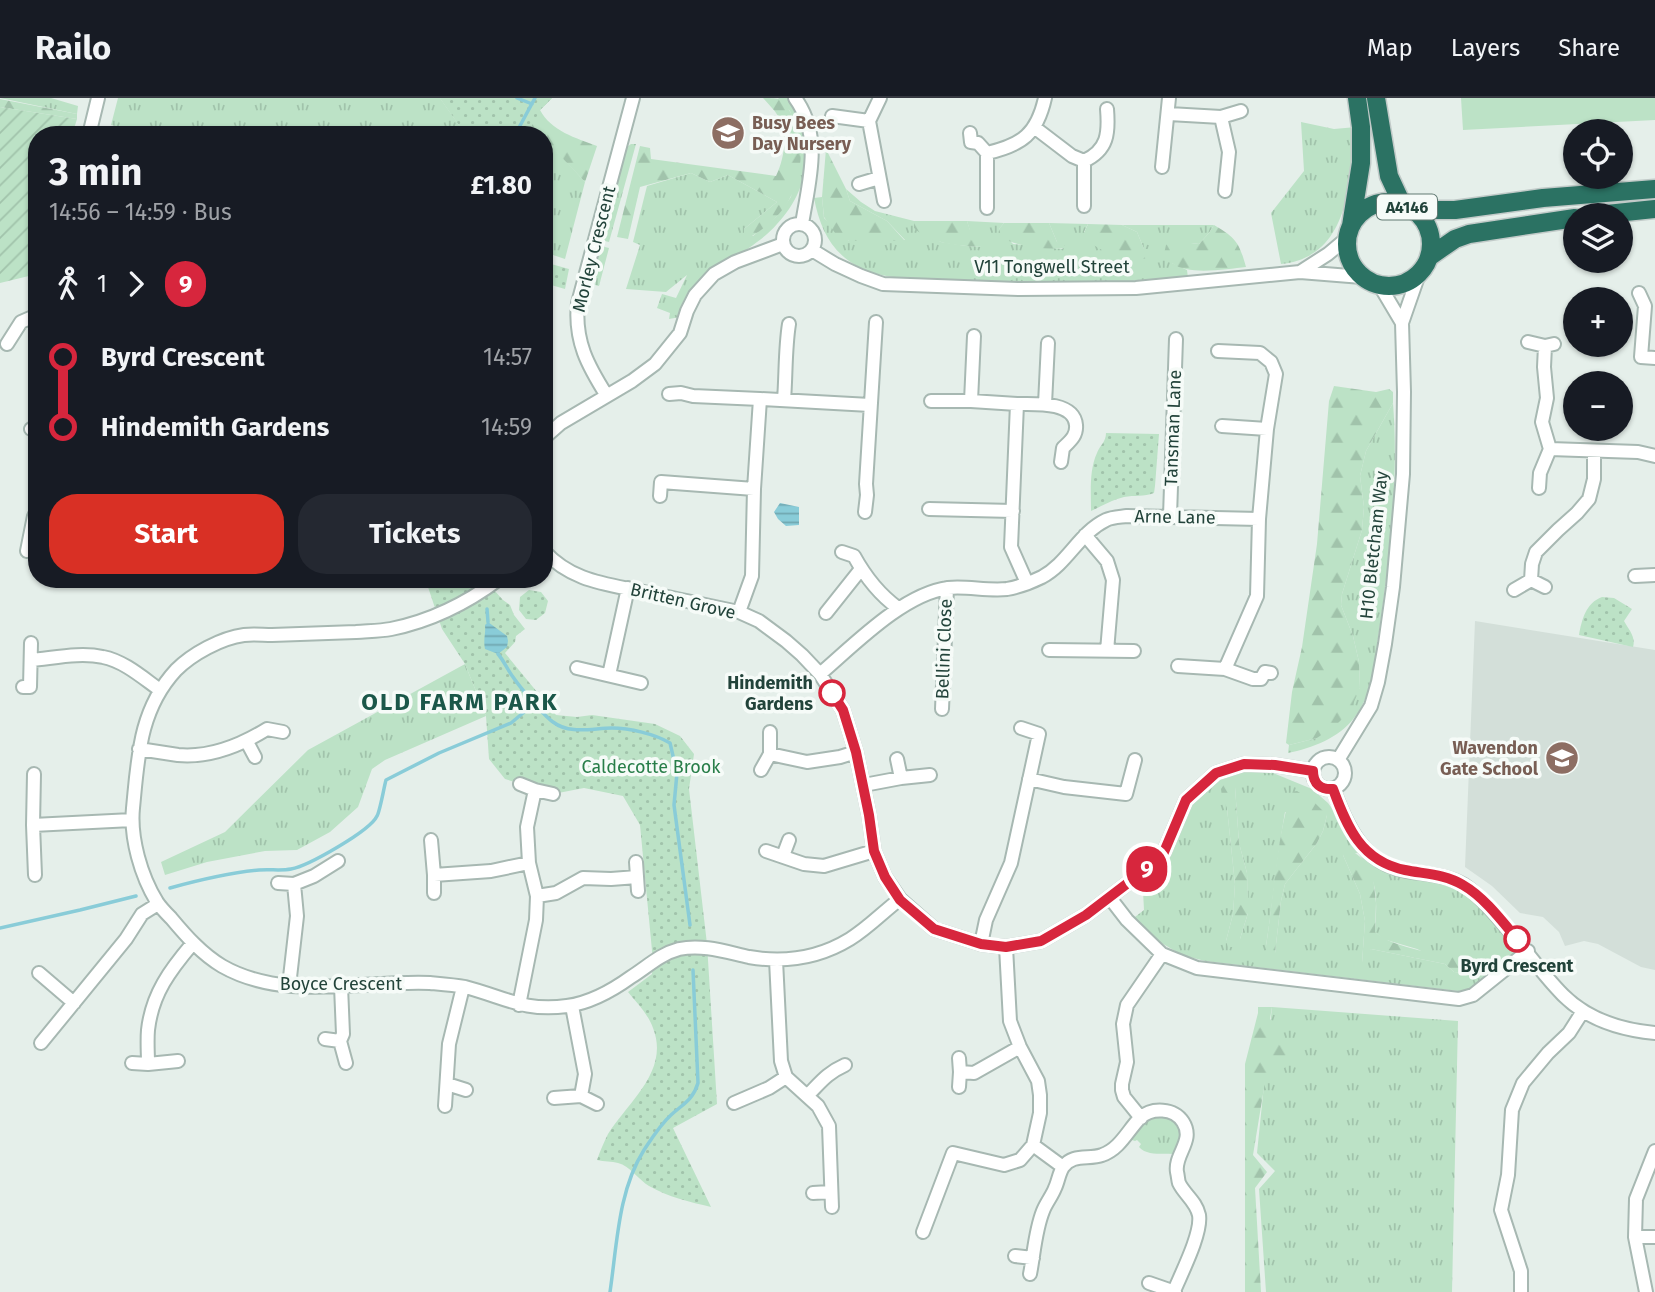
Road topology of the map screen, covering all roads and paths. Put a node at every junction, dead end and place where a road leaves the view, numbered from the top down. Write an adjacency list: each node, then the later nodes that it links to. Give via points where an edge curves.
1 (98, 98): 15 (street)
2 (633, 98): 56 (street, Morley Crescent, via 576,319 578,337)
3 (795, 98): 34 (street, via 813,143)
4 (880, 98): 14 (street)
5 (1045, 98): 16 (street)
6 (1169, 98): 11 (street)
7 (1357, 98): 35 (highway, A4146, via 1361,163)
8 (1376, 98): 29 (highway, A4146, via 1389,176)
9 (1107, 109): 21 (street, via 1104,145)
10 (1241, 111): 13 (street)
11 (1169, 114): 13 (street); 22 (street)
12 (832, 116): 14 (street)
13 (1222, 117): 18 (street)
14 (869, 121): 23 (street)
15 (91, 126)
16 (1034, 127): 19 (street, via 1009,147); 21 (street)
17 (970, 133): 19 (street, via 971,142)
18 (1229, 152): 20 (street); 26 (street)
19 (987, 153): 30 (street)
20 (1242, 153)
21 (1084, 161): 28 (street)
22 (1162, 167)
23 (879, 178): 24 (street); 27 (street)
24 (859, 184)
25 (1655, 189): 29 (highway, A4146, via 1455,210)
26 (1225, 191)
27 (884, 201)
28 (1084, 206)
29 (1407, 207): 35 (highway, A4146, via 1378,204 1357,216); 38 (highway, A4146, via 1426,226)
30 (987, 208)
31 (1655, 209): 32 (highway)
32 (1633, 211)
33 (1563, 220): 38 (highway, A4146, via 1469,234)
34 (802, 224): 36 (street, via 787,229); 37 (street, via 814,234)
35 (1349, 232): 39 (street, V11 Tongwell Street, via 1328,254); 41 (highway, A4146, via 1350,260)
36 (783, 244): 37 (street, via 793,255 803,256); 56 (street, via 714,274 695,295 669,349)
37 (812, 250): 39 (street, V11 Tongwell Street, via 883,284 1136,288)
38 (1429, 257): 40 (highway, A4146)
39 (1300, 272): 41 (street, V11 Tongwell Street)
40 (1419, 274): 42 (highway, via 1397,286); 46 (street, H10 Bletcham Way)
41 (1362, 277): 42 (highway)
42 (1380, 286): 46 (street)
43 (1639, 293): 54 (street, via 1645,306 1641,358)
44 (28, 319): 52 (street)
45 (876, 322): 63 (street)
46 (1402, 323): 120 (street, H10 Bletcham Way, via 1402,486 1385,644 1371,706)
47 (789, 324): 58 (street)
48 (974, 336): 60 (street)
49 (1176, 339): 77 (street, Tansman Lane)
50 (1528, 342): 67 (street, via 1550,345 1544,367 1547,398 1542,422)
51 (1048, 343): 62 (street)
52 (7, 344)
53 (1218, 351): 65 (street, via 1257,348 1271,362 1276,374)
54 (1655, 358)
55 (669, 394): 57 (street)
56 (607, 396): 66 (street)
57 (760, 399): 58 (street); 72 (street)
58 (784, 400): 63 (street)
59 (931, 401): 60 (street)
60 (971, 401): 61 (street)
61 (1017, 404): 62 (street); 75 (street)
62 (1045, 404): 70 (street, via 1074,416 1074,437 1063,448)
63 (870, 405): 76 (street)
64 (1222, 426): 65 (street)
65 (1267, 429): 78 (street)
66 (553, 430)
67 (1550, 449): 68 (street); 71 (street)
68 (1594, 451): 69 (street); 85 (street, via 1589,499 1536,552)
69 (1655, 456)
70 (1061, 462)
71 (1539, 488)
72 (754, 489): 73 (street, via 661,482); 93 (street, via 752,576)
73 (660, 496)
74 (929, 509): 75 (street)
75 (1013, 511): 86 (street, via 1011,547)
76 (864, 512)
77 (1170, 516): 78 (street, Arne Lane); 79 (street, Arne Lane, via 1109,519)
78 (1259, 519): 102 (street, via 1257,596)
79 (1084, 535): 86 (street, Arne Lane, via 1063,560); 97 (street, via 1107,561 1113,580)
80 (842, 552): 82 (street, via 854,556)
81 (553, 560): 89 (street, Britten Grove, via 592,582)
82 (861, 569): 92 (street); 94 (street)
83 (1635, 576): 84 (street)
84 (1655, 577)
85 (1531, 580): 87 (street); 91 (street)
86 (1027, 583): 90 (street, Arne Lane, via 1006,589)
87 (1545, 587)
88 (486, 588): 108 (street, Boyce Crescent, via 450,610 389,630 242,635 192,656)
89 (628, 588): 93 (street, Britten Grove); 105 (street)
90 (947, 589): 92 (street, Arne Lane, via 924,594); 109 (street, Bellini Close)
91 (1514, 590)
92 (898, 608): 104 (street, Arne Lane)
93 (739, 612): 104 (street, Britten Grove, via 786,641)
94 (826, 612)
95 (31, 643): 99 (street)
96 (1049, 650): 97 (street)
97 (1107, 651): 98 (street)
98 (1134, 651)
99 (31, 660): 107 (street, via 30,687); 108 (street, via 104,657)
100 (1178, 666): 102 (street)
101 (577, 668): 105 (street)
102 (1226, 669): 103 (street, via 1254,679)
103 (1271, 673)
104 (820, 674): 115 (street, Britten Grove, via 843,710)
105 (609, 676): 106 (street)
106 (641, 683)
107 (23, 687)
108 (160, 690): 114 (street, Boyce Crescent, via 150,707)
109 (942, 709)
110 (1021, 729): 126 (street, via 1039,734)
111 (283, 732): 113 (street, via 267,729)
112 (769, 732): 116 (street)
113 (247, 742): 114 (street, via 204,754); 117 (street)
114 (139, 749): 132 (street, Boyce Crescent)
115 (856, 752): 116 (street, via 807,762); 128 (street, Britten Grove)
116 (770, 754): 121 (street)
117 (255, 757)
118 (897, 759): 125 (street)
119 (1135, 760): 126 (street, via 1126,794)
120 (1338, 760): 122 (street, via 1325,757 1316,762); 129 (street, via 1344,778)
121 (761, 770)
122 (1313, 771): 129 (street, via 1318,785); 150 (street, Britten Grove, via 1244,764 1216,773 1186,800 1164,852)
123 (34, 774): 133 (street)
124 (930, 775): 125 (street)
125 (901, 778): 128 (street)
126 (1029, 779): 154 (street, via 1011,863 986,920)
127 (520, 784): 130 (street)
128 (864, 785): 137 (street, Britten Grove)
129 (1333, 789): 156 (street, via 1359,843 1382,862 1463,885)
130 (535, 790): 131 (street); 141 (street, via 527,827)
131 (553, 794)
132 (132, 820): 133 (street); 152 (street, Boyce Crescent, via 138,856)
133 (33, 825): 143 (street)
134 (431, 840): 142 (street)
135 (789, 840): 138 (street)
136 (766, 851): 138 (street)
137 (874, 851): 138 (street, via 824,866); 151 (street, Britten Grove)
138 (783, 856)
139 (338, 861): 146 (street)
140 (636, 862): 144 (street)
141 (529, 863): 142 (street, via 491,871); 149 (street)
142 (434, 874): 148 (street)
143 (35, 875)
144 (637, 877): 147 (street); 149 (street, via 583,878 556,893)
145 (278, 883): 146 (street)
146 (294, 884): 160 (street, via 297,916)
147 (638, 891)
148 (435, 892)
149 (537, 896): 164 (street, via 537,920)
150 (1110, 898): 155 (street, Britten Grove, via 1041,941); 157 (street)
151 (900, 900): 154 (street, Britten Grove, via 934,929); 158 (street, Boyce Crescent, via 852,938 819,954)
152 (158, 904): 153 (street, Boyce Crescent); 163 (street, via 142,914)
153 (193, 943): 160 (street, Boyce Crescent, via 243,976); 176 (street, via 165,978 152,1005)
154 (981, 944): 155 (street, Britten Grove)
155 (1006, 947): 171 (street, via 1010,1021)
156 (1528, 951): 157 (street, via 1473,995 1459,999 1197,968); 166 (street, via 1564,996)
157 (1162, 954): 189 (street, via 1127,1005 1123,1024 1127,1062 1122,1090)
158 (776, 960): 165 (street, Boyce Crescent, via 709,948 681,949 653,961 605,993); 179 (street, via 781,1060)
159 (39, 973): 163 (street)
160 (289, 986): 161 (street, Boyce Crescent)
161 (341, 986): 162 (street, Boyce Crescent, via 428,983); 169 (street)
162 (463, 987): 164 (street, Boyce Crescent); 180 (street, via 449,1044)
163 (74, 1003): 170 (street)
164 (519, 1005): 165 (street, Boyce Crescent)
165 (572, 1006): 183 (street, via 585,1074)
166 (1583, 1011): 167 (street, via 1616,1026); 206 (street, via 1523,1083 1512,1110 1501,1210 1521,1271)
167 (1655, 1033)
168 (325, 1039): 169 (street)
169 (340, 1041): 175 (street)
170 (41, 1043)
171 (1020, 1047): 178 (street, via 974,1073); 190 (street, via 1038,1081 1040,1095)
172 (958, 1058): 178 (street)
173 (178, 1061): 176 (street)
174 (132, 1063): 176 (street)
175 (346, 1063)
176 (148, 1064)
177 (845, 1065): 184 (street, via 833,1070)
178 (960, 1072): 181 (street)
179 (786, 1077): 184 (street); 186 (street)
180 (447, 1084): 182 (street); 188 (street)
181 (959, 1087)
182 (466, 1090)
183 (581, 1096): 185 (street); 187 (street)
184 (807, 1096): 195 (street, via 829,1126)
185 (554, 1098)
186 (734, 1103)
187 (597, 1104)
188 (444, 1106)
189 (1141, 1118): 194 (street, via 1122,1142 1102,1155 1075,1158); 205 (street, via 1169,1112 1182,1120 1188,1134 1176,1168 1179,1184 1199,1215 1197,1235)
190 (1033, 1145): 193 (street, via 1020,1160 1004,1165); 194 (street)
191 (939, 1146): 193 (street)
192 (1655, 1151): 199 (street, via 1636,1199)
193 (953, 1153): 198 (street)
194 (1063, 1167): 202 (street, via 1043,1209)
195 (830, 1192): 196 (street); 197 (street)
196 (813, 1193)
197 (832, 1207)
198 (923, 1232)
199 (1635, 1237): 200 (street); 207 (street)
200 (1655, 1237)
201 (1015, 1256): 202 (street)
202 (1033, 1258): 203 (street)
203 (1030, 1274)
204 (1149, 1283): 205 (street)
205 (1175, 1291)
206 (1521, 1292)
207 (1646, 1292)

